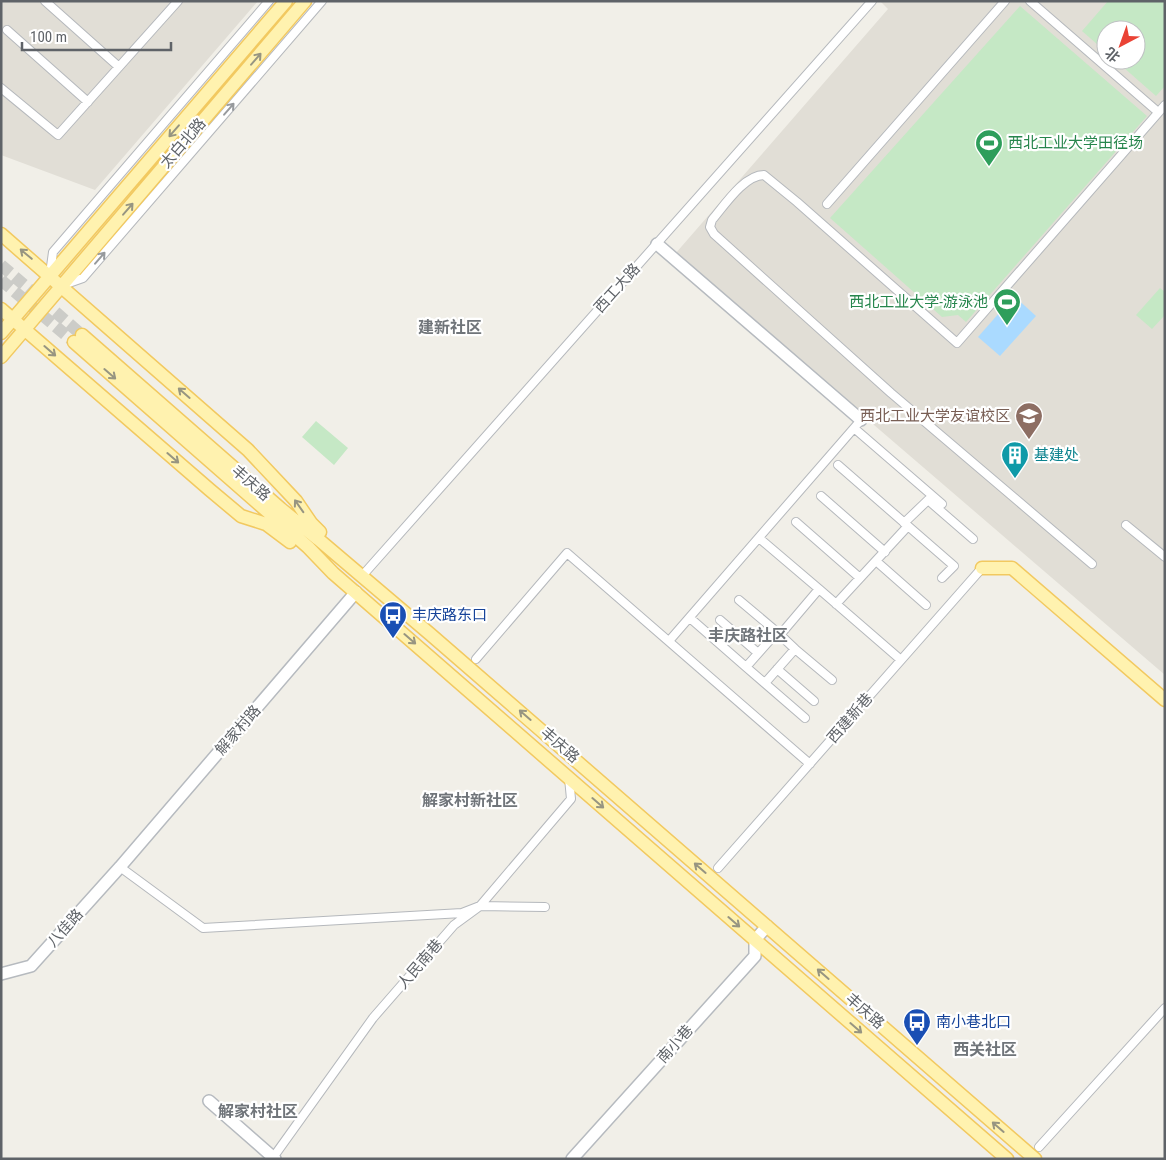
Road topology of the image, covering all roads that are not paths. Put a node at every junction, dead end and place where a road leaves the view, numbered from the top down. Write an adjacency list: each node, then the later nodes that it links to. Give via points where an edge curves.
1 (45, 1): 11 (street)
2 (178, 1): 11 (street)
3 (269, 1): 19 (street, via 53,252)
4 (286, 1): 19 (main road, 太白北路, one-way to 19)
5 (305, 1): 20 (main road, 太白北路, one-way to 5)
6 (322, 1): 20 (street, one-way to 6, via 83,278)
7 (872, 1): 18 (street, 西工大路)
8 (1005, 1): 16 (street)
9 (1030, 1): 15 (street)
10 (7, 30): 13 (street)
11 (118, 67): 13 (street)
12 (1, 88): 13 (street, via 58,135)
13 (88, 102)
14 (1165, 105): 15 (street)
15 (1158, 112): 38 (street, via 957,343 764,175 758,175 741,186 710,226 714,234 891,393)
16 (827, 204)
17 (1, 234): 19 (main road, one-way to 17)
18 (657, 244): 26 (street); 40 (street, 西工大路)
19 (50, 276): 20 (main road); 22 (main road, 太白北路)
20 (62, 286): 23 (main road, 太白北路); 40 (main road, one-way to 20, via 248,450)
21 (1, 309): 22 (main road)
22 (7, 322): 23 (main road); 24 (main road, 太白北路)
23 (25, 330): 25 (main road, 太白北路); 41 (main road, one-way to 41, via 241,516 266,524)
24 (1, 333)
25 (1, 357)
26 (857, 424): 29 (street); 33 (street)
27 (838, 465): 32 (street)
28 (821, 496): 35 (street)
29 (942, 504)
30 (796, 522): 42 (street)
31 (1126, 524): 36 (street)
32 (906, 525): 34 (street, via 928,500); 35 (street); 43 (street, via 954,566)
33 (759, 538): 44 (street); 49 (street)
34 (973, 539)
35 (885, 552): 37 (street)
36 (1165, 557)
37 (876, 562): 42 (street); 48 (street)
38 (1092, 564)
39 (982, 568): 56 (street, 西建新巷); 61 (main road, via 1012,568)
40 (358, 572): 41 (main road, 丰庆路, one-way to 41, via 78,338); 70 (main road, 丰庆路, one-way to 40)
41 (333, 573): 45 (main road, 丰庆路)
42 (860, 578): 47 (street)
43 (942, 578)
44 (819, 589): 47 (street); 51 (street)
45 (356, 592): 65 (main road, 丰庆路, one-way to 65); 66 (street, 解家村路)
46 (739, 600): 51 (street)
47 (836, 604): 56 (street)
48 (926, 605)
49 (690, 618): 52 (street); 57 (street)
50 (720, 620): 54 (street)
51 (778, 634): 53 (street); 54 (street)
52 (669, 641): 55 (street, via 567,553); 64 (street)
53 (795, 649): 58 (street); 59 (street)
54 (758, 653): 57 (street)
55 (476, 658)
56 (901, 660): 64 (street, 西建新巷)
57 (746, 667): 60 (street)
58 (777, 669): 60 (street); 62 (street)
59 (832, 680)
60 (765, 683): 63 (street)
61 (1165, 700)
62 (814, 701)
63 (805, 718)
64 (810, 764): 67 (street, 西建新巷)
65 (569, 778): 68 (street, 人民南巷, via 571,799); 71 (main road, 丰庆路, one-way to 71)
66 (120, 867): 68 (street, via 204,928 462,913); 72 (street, 八佳路, via 31,966)
67 (718, 868)
68 (480, 906): 69 (street); 76 (street, 人民南巷, via 454,925 374,1018)
69 (545, 907)
70 (767, 926): 71 (street, 南小巷); 75 (main road, 丰庆路, one-way to 70)
71 (755, 940): 77 (street, 南小巷, via 755,956); 78 (main road, 丰庆路, one-way to 78)
72 (1, 974)
73 (1165, 1008): 75 (street)
74 (209, 1102): 76 (street)
75 (1037, 1153)
76 (273, 1158)
77 (572, 1159)
78 (1006, 1159)

